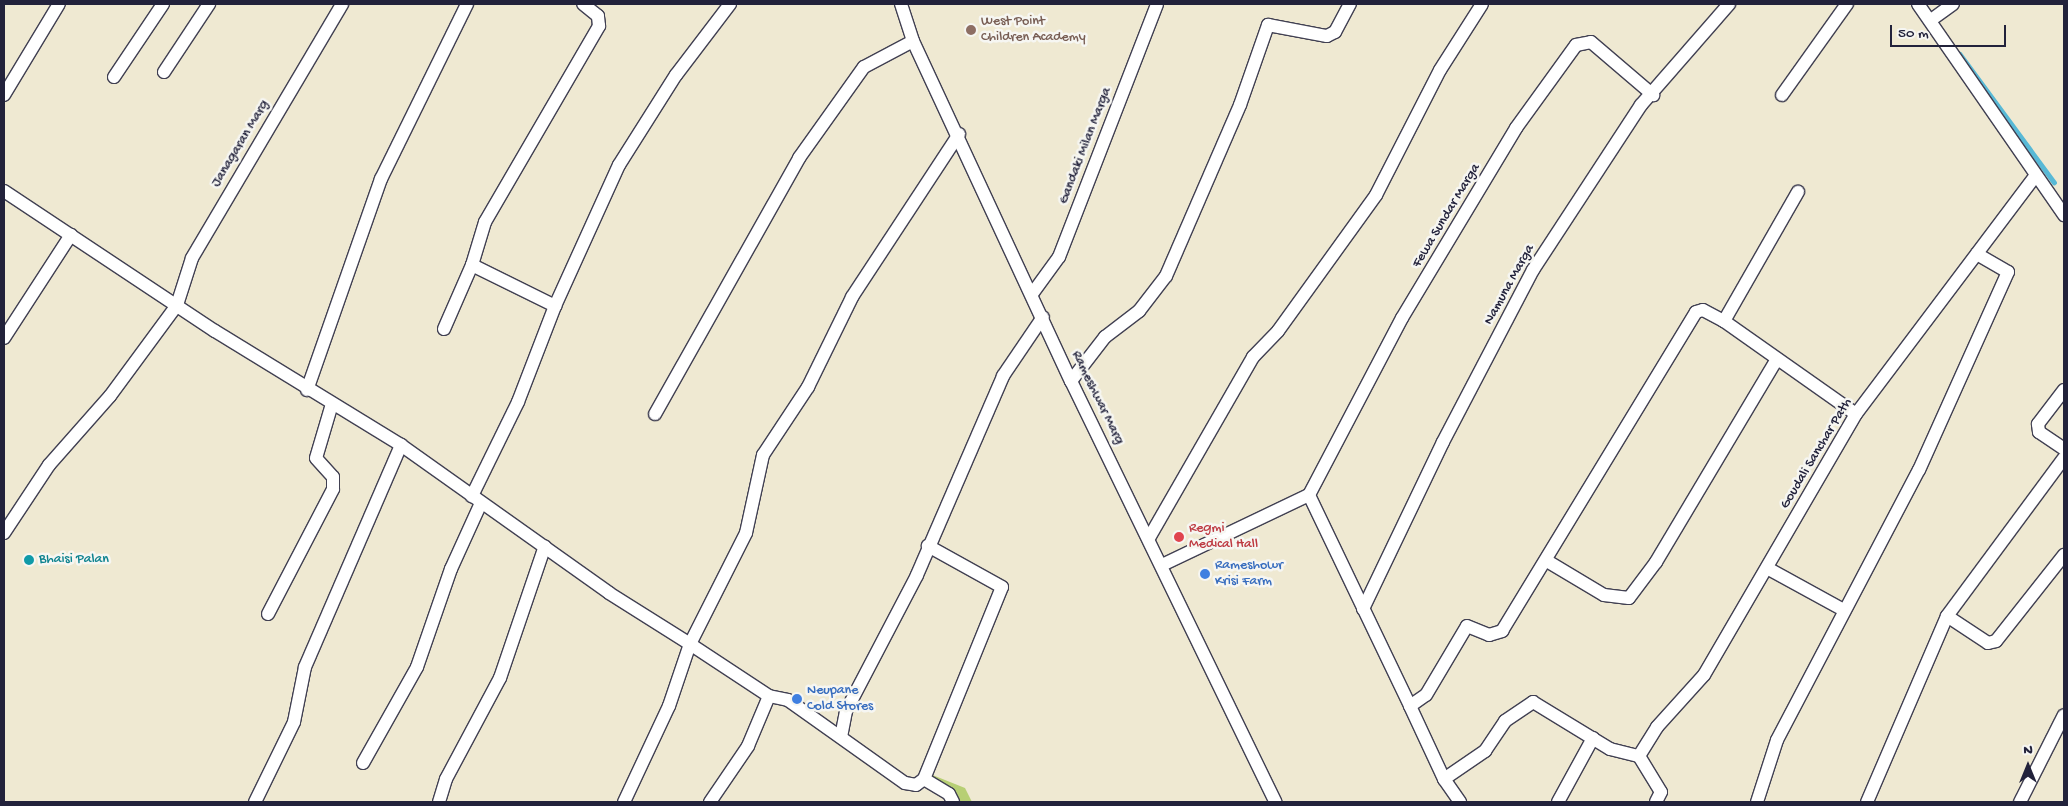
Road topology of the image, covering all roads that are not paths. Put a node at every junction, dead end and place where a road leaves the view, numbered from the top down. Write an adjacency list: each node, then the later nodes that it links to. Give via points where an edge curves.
1 (59, 4): 20 (street)
2 (163, 4): 19 (street)
3 (209, 4): 18 (street)
4 (342, 4): 32 (street, Janagaran Marg, via 192,258)
5 (467, 4): 40 (street, via 381,179)
6 (583, 4): 30 (street, via 598,16 599,26 486,222)
7 (730, 4): 33 (street, via 676,75 620,165)
8 (901, 4): 17 (street, Rameshwar Marg)
9 (1157, 4): 31 (street, Gandaki Milan Marga, via 1059,257)
10 (1350, 4): 39 (street, via 1335,32 1327,36 1268,25 1240,105 1166,276 1139,311 1105,337)
11 (1482, 4): 51 (street, via 1440,70 1376,195 1278,330 1253,357)
12 (1729, 4): 21 (street, Namuna Marga)
13 (1847, 4): 22 (street)
14 (1918, 4): 16 (street)
15 (1950, 6): 16 (street)
16 (1932, 19): 24 (street)
17 (913, 41): 23 (street, Rameshwar Marg); 43 (street, via 864,67 799,158)
18 (164, 72)
19 (114, 77)
20 (4, 95)
21 (1653, 95): 48 (street, Fewa Sundar Marga, via 1591,42 1576,45 1516,128 1402,318); 59 (street, Namuna Marga, via 1586,184 1533,270 1443,442)
22 (1782, 95)
23 (959, 134): 31 (street, Rameshwar Marg); 62 (street, via 852,297 808,387 764,455 746,534)
24 (2036, 176): 27 (street); 29 (street, Goudali Sanchar Path)
25 (4, 191): 28 (street)
26 (1798, 192): 35 (street)
27 (2064, 215)
28 (71, 235): 32 (street); 37 (street)
29 (1977, 254): 44 (street, Goudali Sanchar Path); 58 (street, via 2008,272 1919,470)
30 (472, 265): 33 (street); 36 (street)
31 (1032, 294): 34 (street, Rameshwar Marg)
32 (177, 305): 40 (street); 50 (street, Janagaran Marg, via 110,396 49,465)
33 (555, 306): 49 (street)
34 (1043, 317): 39 (street, Rameshwar Marg); 53 (street, via 1003,376)
35 (1724, 321): 38 (street); 55 (street, via 1703,310 1696,312)
36 (444, 329)
37 (4, 338)
38 (1776, 359): 44 (street); 55 (street, via 1656,562 1629,598 1604,595)
39 (1071, 381): 51 (street, Rameshwar Marg)
40 (308, 390): 42 (street)
41 (2064, 390): 46 (street, via 2038,424 2040,432)
42 (332, 404): 45 (street); 60 (street, via 316,458 333,476 333,489)
43 (655, 414)
44 (1856, 414): 57 (street, Goudali Sanchar Path)
45 (401, 445): 49 (street); 72 (street, via 305,667 294,722)
46 (2064, 449)
47 (2064, 458): 61 (street)
48 (1309, 495): 56 (street); 59 (street)
49 (476, 499): 52 (street); 69 (street, via 417,667)
50 (4, 533)
51 (1149, 538): 56 (street, Rameshwar Marg)
52 (545, 546): 62 (street); 73 (street, via 500,678 446,779)
53 (928, 546): 66 (street, via 846,712); 70 (street, via 1002,587)
54 (2064, 555): 61 (street, via 1996,641 1988,643)
55 (1547, 561): 64 (street, via 1502,631 1489,636 1467,626 1426,695)
56 (1162, 565): 77 (street, Rameshwar Marg)
57 (1767, 568): 58 (street); 68 (street, Goudali Sanchar Path, via 1704,675 1657,727)
58 (1842, 609): 81 (street, via 1777,740)
59 (1364, 610): 64 (street)
60 (268, 614)
61 (1948, 616): 82 (street)
62 (690, 644): 63 (street); 74 (street, via 668,706)
63 (769, 696): 66 (street, via 788,700); 75 (street, via 748,746)
64 (1410, 706): 71 (street)
65 (2064, 715): 83 (street)
66 (841, 737): 70 (street, via 905,782 916,785)
67 (1593, 738): 68 (street); 71 (street, via 1533,702 1505,721 1485,751); 79 (street)
68 (1639, 756): 80 (street, via 1661,792)
69 (363, 763)
70 (924, 779): 76 (street, via 949,794)
71 (1444, 780): 78 (street)
72 (255, 802)
73 (439, 802)
74 (624, 802)
75 (710, 802)
76 (953, 802)
77 (1275, 802)
78 (1460, 802)
79 (1558, 802)
80 (1656, 802)
81 (1757, 802)
82 (1867, 802)
83 (2020, 802)

